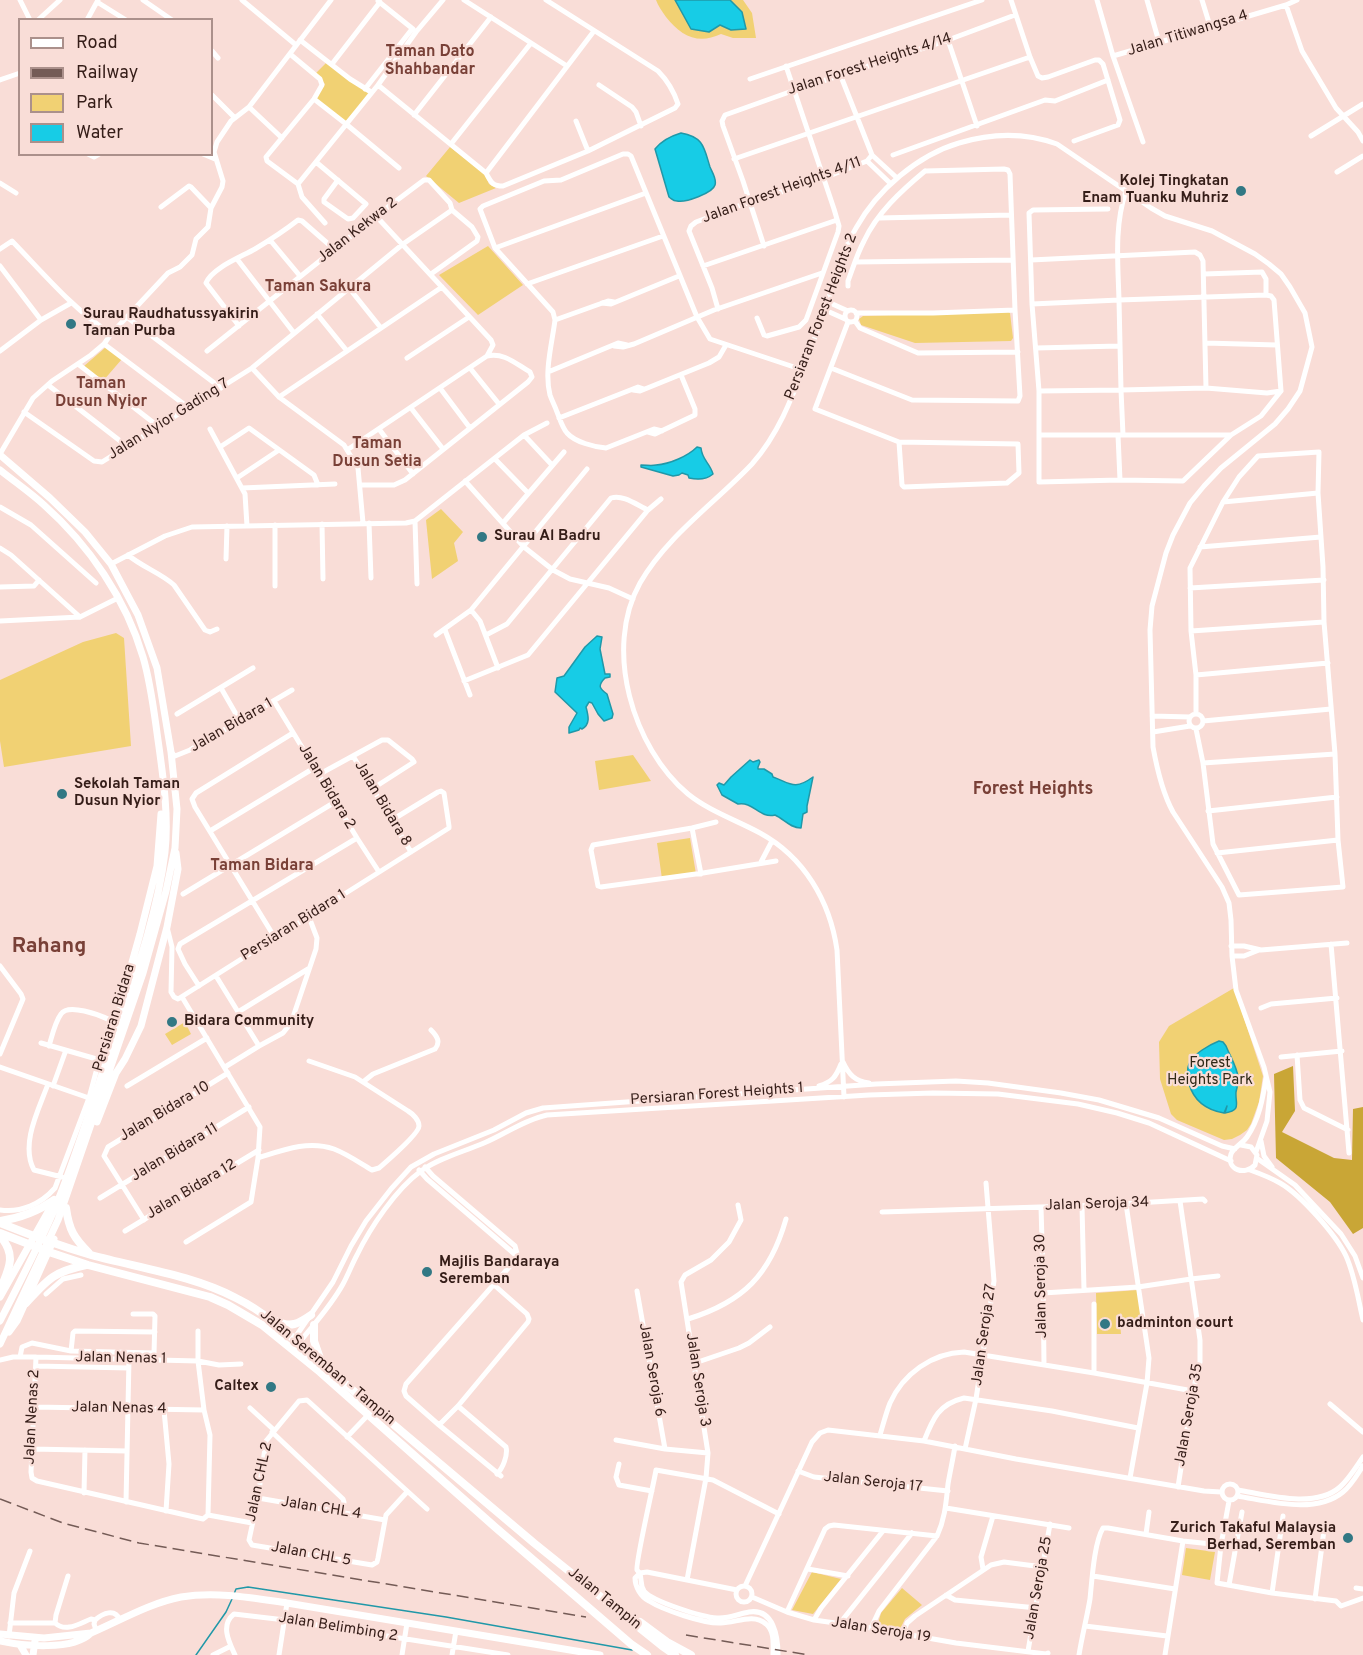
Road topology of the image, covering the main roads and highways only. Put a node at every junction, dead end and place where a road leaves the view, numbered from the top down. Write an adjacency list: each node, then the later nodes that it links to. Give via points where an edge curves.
1 (0, 454): 4 (main road, via 85,532 111,564 138,615 157,668 171,752 177,809)
2 (0, 471): 3 (main road, via 44,505 81,542 106,576 135,631 151,695)
3 (163, 790): 5 (main road, Persiaran Bidara, via 157,866 150,897 116,1021); 20 (main road, Persiaran Bidara, via 166,819 162,873 135,975 68,1174)
4 (175, 848): 6 (main road, Persiaran Bidara, via 178,869 167,927 141,1026 108,1091); 20 (main road, Persiaran Bidara, via 143,973 118,1049 58,1220)
5 (54, 1200): 7 (highway, via 28,1215); 8 (main road, Persiaran Bidara)
6 (66, 1208): 9 (main road, Persiaran Bidara); 15 (highway, via 70,1229)
7 (0, 1222): 11 (highway, Jalan Seremban - Tampin)
8 (42, 1223): 9 (main road, via 47,1230); 11 (main road, Persiaran Bidara)
9 (60, 1225): 12 (main road, Persiaran Bidara)
10 (0, 1234): 13 (highway, Jalan Seremban - Tampin); 19 (highway, via 11,1256)
11 (34, 1236): 12 (highway, Jalan Seremban - Tampin); 13 (main road, Persiaran Bidara)
12 (53, 1243): 14 (main road, Persiaran Bidara); 15 (highway, Jalan Seremban - Tampin)
13 (30, 1245): 14 (highway, Jalan Seremban - Tampin); 17 (main road, Persiaran Bidara)
14 (50, 1252): 16 (highway, Jalan Seremban - Tampin); 18 (main road, Persiaran Bidara)
15 (91, 1255): 23 (highway, Jalan Seremban - Tampin, via 219,1290)
16 (88, 1264): 22 (highway, via 49,1278); 30 (highway, Jalan Seremban - Tampin, via 154,1287 210,1297 277,1336)
17 (16, 1270): 18 (main road, via 30,1266); 21 (main road, Persiaran Bidara)
18 (38, 1276): 22 (main road, Persiaran Bidara)
19 (0, 1290)
20 (20, 1291): 25 (main road); 27 (main road)
21 (0, 1297)
22 (26, 1303): 27 (main road, Persiaran Bidara)
23 (264, 1315): 24 (highway, via 291,1326); 28 (highway, Jalan Seremban - Tampin)
24 (311, 1316)
25 (0, 1321)
26 (314, 1325): 28 (highway, via 314,1341)
27 (0, 1345)
28 (323, 1365): 29 (highway, Jalan Seremban - Tampin)
29 (534, 1543): 34 (highway, Jalan Tampin, via 614,1607 623,1608)
30 (525, 1553): 39 (highway, Jalan Tampin)
31 (0, 1634): 33 (main road)
32 (0, 1641): 35 (main road)
33 (39, 1642): 35 (main road); 36 (main road, via 76,1641 153,1605 200,1595 287,1603); 41 (main road); 42 (main road)
34 (664, 1644): 46 (highway); 47 (highway)
35 (20, 1645): 40 (main road)
36 (551, 1646): 38 (main road); 43 (main road)
37 (579, 1651): 38 (main road); 44 (main road); 45 (main road)
38 (565, 1652)
39 (644, 1654)
40 (26, 1655)
41 (33, 1655)
42 (41, 1655)
43 (558, 1655)
44 (571, 1655)
45 (600, 1655)
46 (675, 1655)
47 (690, 1655)

